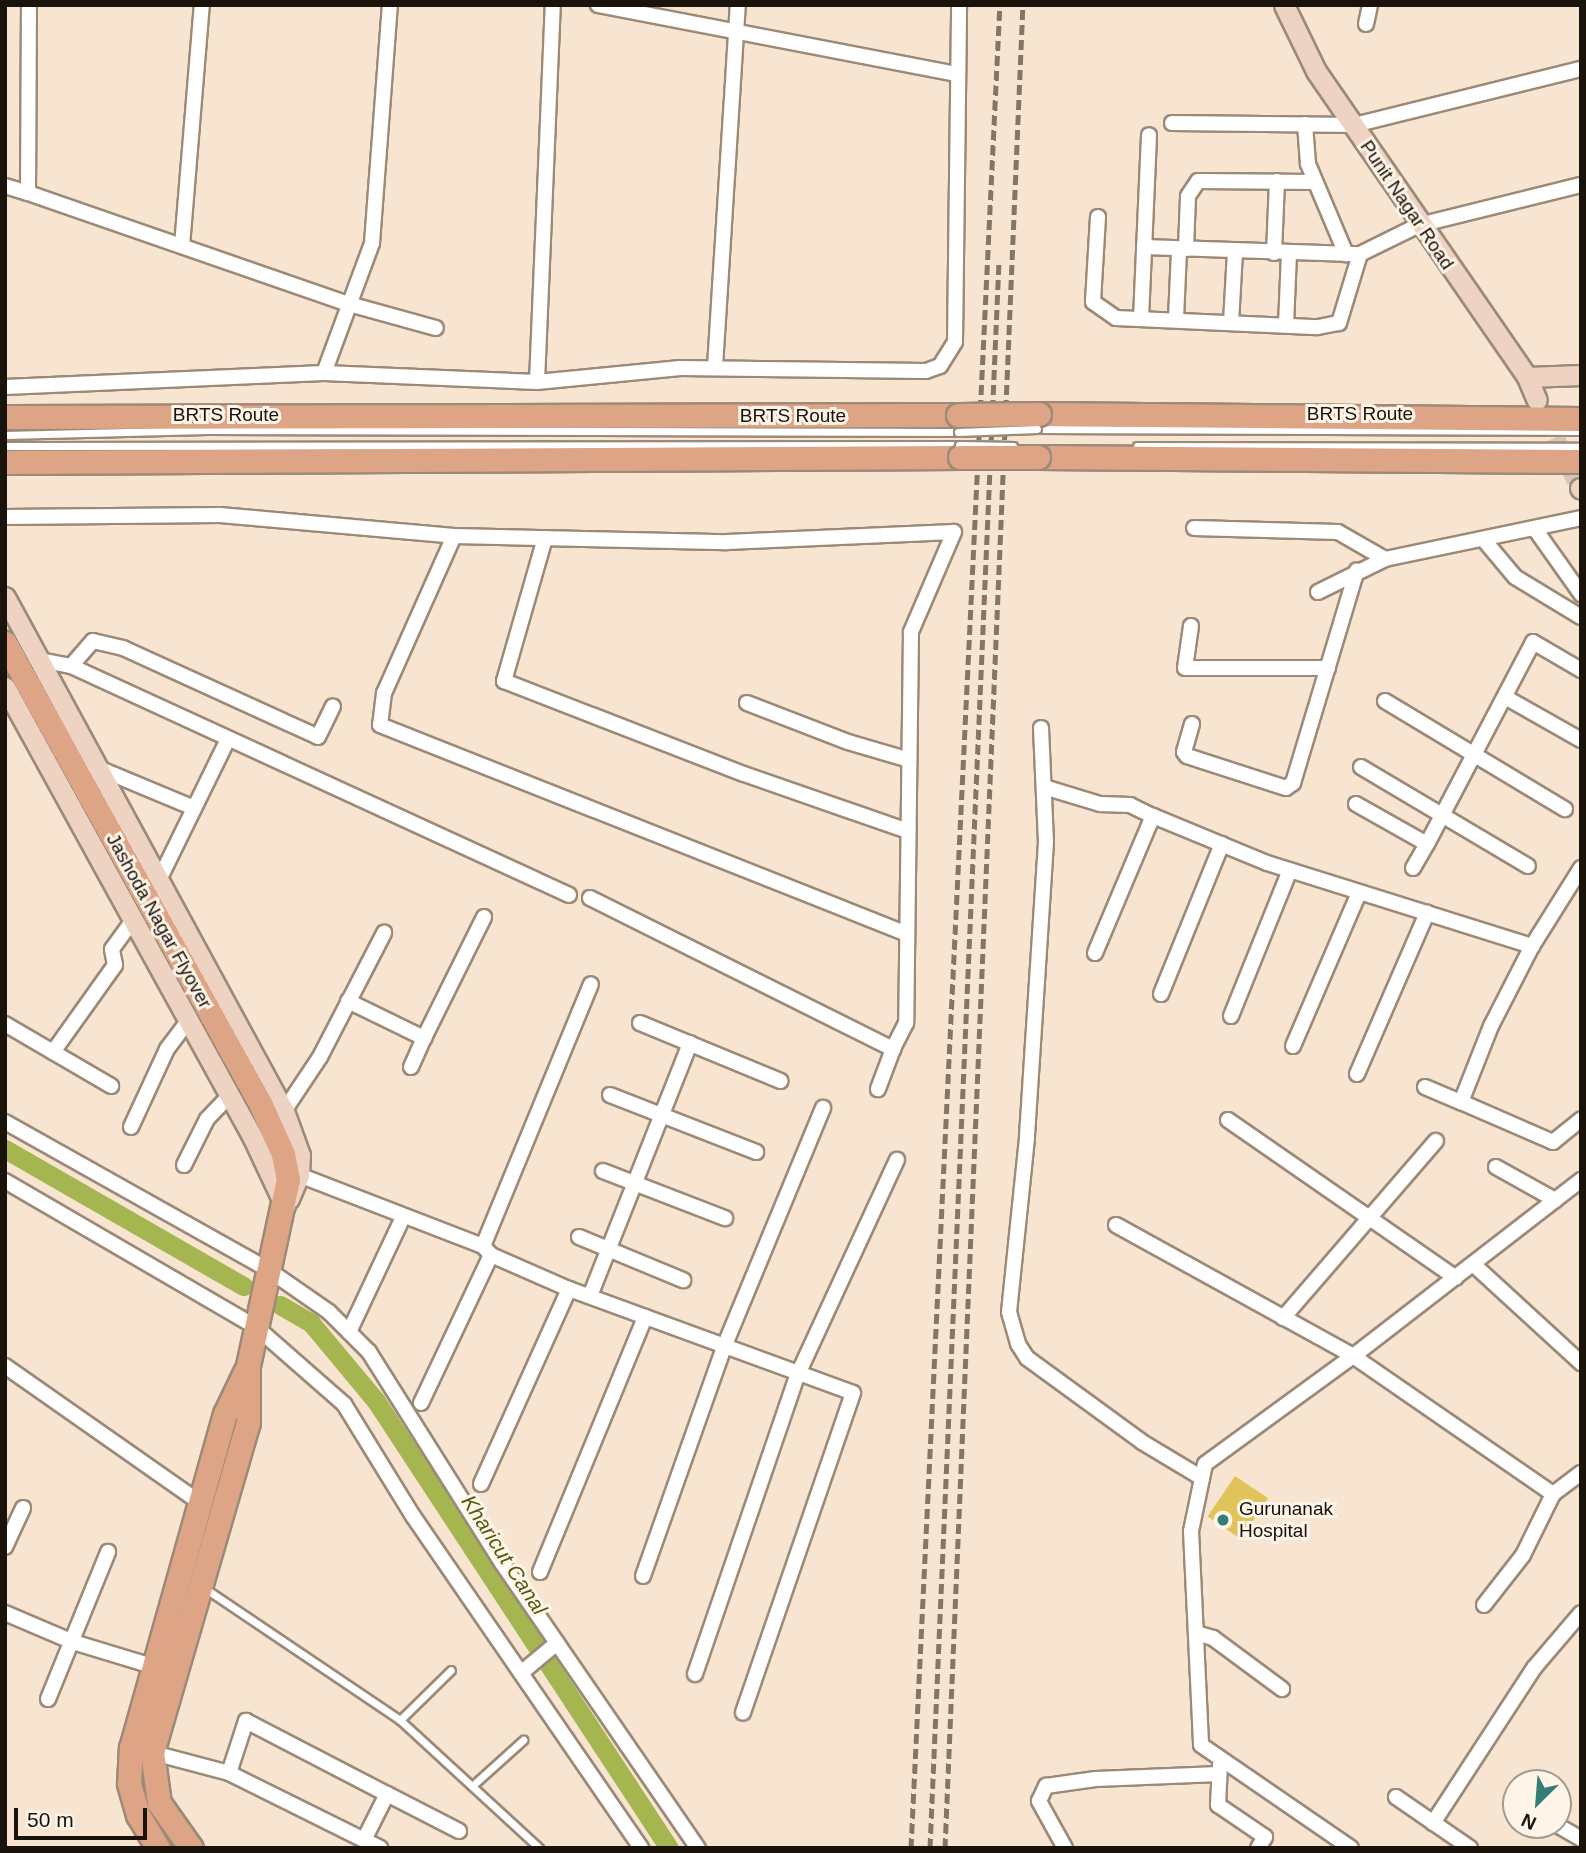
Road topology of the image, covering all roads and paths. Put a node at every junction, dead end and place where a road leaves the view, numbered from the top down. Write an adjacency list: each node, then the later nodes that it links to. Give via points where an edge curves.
1 (29, 5): 22 (street)
2 (202, 5): 25 (street)
3 (390, 5): 32 (street, via 372,243)
4 (553, 5): 42 (street)
5 (598, 5): 11 (street)
6 (738, 5): 11 (street)
7 (959, 5): 13 (street)
8 (1284, 5): 16 (street, Punit Nagar Road, via 1317,71)
9 (1370, 5): 10 (street)
10 (1366, 24)
11 (736, 34): 13 (street); 38 (street)
12 (1581, 69): 16 (street)
13 (955, 74): 38 (street, via 954,342 947,360 926,371)
14 (1172, 122): 15 (street)
15 (1305, 124): 16 (street); 19 (street)
16 (1354, 125): 24 (street, Punit Nagar Road)
17 (1149, 135): 26 (street)
18 (1277, 181): 19 (street); 27 (street, via 1198,181 1188,196); 29 (street)
19 (1314, 182): 31 (street)
20 (1581, 185): 24 (street)
21 (5, 186): 22 (street)
22 (28, 193): 25 (street)
23 (1098, 216): 33 (street, via 1093,302 1116,318)
24 (1419, 225): 31 (street); 41 (street, Punit Nagar Road)
25 (182, 246): 32 (street)
26 (1144, 247): 27 (street); 33 (street)
27 (1183, 249): 28 (street); 34 (street)
28 (1235, 251): 29 (street); 35 (street)
29 (1274, 253): 30 (street)
30 (1289, 253): 31 (street); 36 (street)
31 (1353, 254): 36 (street, via 1339,323)
32 (349, 304): 37 (street); 39 (street)
33 (1141, 319): 34 (street)
34 (1176, 319): 35 (street)
35 (1231, 323): 36 (street)
36 (1286, 325)
37 (436, 328)
38 (716, 366): 42 (street)
39 (324, 373): 42 (street); 43 (street)
40 (1581, 375): 41 (street)
41 (1527, 376): 44 (street, Punit Nagar Road)
42 (537, 382)
43 (5, 387)
44 (1537, 400)
45 (5, 417): 48 (main road)
46 (1581, 419): 47 (main road)
47 (1038, 422): 48 (main road, bridge); 49 (lane, BRTS Route)
48 (958, 423): 50 (lane, BRTS Route)
49 (1581, 431)
50 (5, 435)
51 (5, 446): 54 (lane, BRTS Route)
52 (1122, 446): 53 (lane, BRTS Route)
53 (1581, 447)
54 (959, 451): 55 (main road, bridge); 56 (main road)
55 (1581, 461)
56 (5, 462)
57 (5, 517): 61 (street, via 220,515)
58 (1581, 518): 60 (street)
59 (1194, 528): 64 (street, via 1338,532)
60 (1535, 528): 63 (street); 67 (street)
61 (454, 536): 62 (street); 110 (street, via 384,693 380,725)
62 (545, 538): 86 (street, via 727,542 954,532 911,632); 95 (street, via 504,681 744,775)
63 (1484, 540): 64 (street); 69 (street, via 1515,578)
64 (1385, 559): 65 (street)
65 (1357, 570): 66 (street); 74 (street)
66 (1318, 592)
67 (1581, 594)
68 (5, 597): 72 (street)
69 (1581, 617)
70 (1191, 626): 74 (street, via 1185,668)
71 (5, 643): 146 (main road, Jashoda Nagar Flyover, via 260,1103)
72 (40, 660): 73 (street); 88 (street)
73 (71, 666): 80 (street, via 93,641 123,648 318,737); 83 (street)
74 (1328, 668): 81 (street, via 1295,777 1286,788 1187,756 1184,752)
75 (1581, 670): 77 (street, via 1533,642)
76 (5, 687): 108 (street)
77 (1505, 697): 84 (street); 85 (street)
78 (1385, 701): 85 (street)
79 (747, 703): 86 (street)
80 (332, 706)
81 (1192, 724)
82 (1041, 728): 89 (street)
83 (228, 739): 91 (street); 104 (street)
84 (1581, 740)
85 (1474, 754): 92 (street); 93 (street)
86 (909, 760): 95 (street)
87 (1361, 767): 93 (street)
88 (98, 768): 91 (street); 102 (street)
89 (1044, 787): 94 (street, via 1100,804 1130,805); 178 (street, via 1046,842 1027,1138 1009,1312 1027,1358 1142,1442)
90 (1356, 804): 97 (street)
91 (194, 808): 102 (street)
92 (1565, 809)
93 (1442, 815): 97 (street); 98 (street)
94 (1153, 816): 96 (street); 112 (street)
95 (908, 831): 110 (street)
96 (1222, 844): 101 (street); 114 (street)
97 (1427, 844): 100 (street)
98 (1528, 866)
99 (1581, 868): 111 (street)
100 (1413, 869)
101 (1290, 870): 103 (street); 116 (street)
102 (159, 880): 135 (street)
103 (1359, 893): 106 (street); 122 (street)
104 (569, 895)
105 (590, 898): 123 (street)
106 (1426, 913): 111 (street); 126 (street)
107 (484, 917): 120 (street)
108 (134, 919): 117 (street); 124 (street, via 113,949 115,965)
109 (384, 933): 115 (street)
110 (907, 934): 123 (street, via 906,1023)
111 (1532, 946): 133 (street, via 1491,1026)
112 (1094, 953)
113 (590, 984): 159 (street)
114 (1161, 994)
115 (348, 1001): 120 (street); 135 (street, via 320,1057)
116 (1231, 1016)
117 (189, 1020): 131 (street); 140 (street, via 167,1049)
118 (640, 1023): 121 (street)
119 (5, 1024): 124 (street)
120 (424, 1038): 125 (street)
121 (690, 1043): 127 (street); 136 (street)
122 (1293, 1046)
123 (892, 1049): 130 (street)
124 (53, 1052): 128 (street)
125 (411, 1067)
126 (1357, 1074)
127 (781, 1081)
128 (111, 1086)
129 (1425, 1087): 133 (street)
130 (878, 1089)
131 (230, 1095): 144 (street, via 207,1119); 152 (street)
132 (610, 1095): 136 (street)
133 (1461, 1102): 137 (street, via 1553,1142)
134 (823, 1108): 170 (street)
135 (284, 1111): 146 (street, via 300,1154)
136 (661, 1115): 142 (street); 150 (street)
137 (1581, 1119)
138 (1228, 1120): 155 (street)
139 (5, 1122): 161 (street)
140 (131, 1127)
141 (1436, 1141): 155 (street)
142 (756, 1152)
143 (897, 1160): 175 (street)
144 (184, 1165)
145 (1496, 1167): 151 (street)
146 (292, 1171): 152 (main road, Jashoda Nagar Flyover); 153 (street)
147 (603, 1171): 150 (street)
148 (1581, 1180): 151 (street)
149 (5, 1181): 168 (street)
150 (634, 1182): 154 (street); 158 (street)
151 (1555, 1200): 160 (street)
152 (285, 1206): 161 (main road, Jashoda Nagar Flyover)
153 (402, 1217): 159 (street); 169 (street)
154 (724, 1218)
155 (1367, 1219): 162 (street); 167 (street)
156 (1116, 1225): 167 (street)
157 (579, 1237): 158 (street)
158 (608, 1250): 163 (street); 165 (street)
159 (487, 1251): 164 (street); 176 (street)
160 (1473, 1264): 162 (street); 172 (street)
161 (270, 1271): 168 (main road, Jashoda Nagar Flyover); 169 (street, via 329,1312)
162 (1456, 1278): 171 (street)
163 (682, 1280)
164 (569, 1289): 165 (street); 179 (street)
165 (590, 1296): 166 (street)
166 (645, 1317): 170 (street); 185 (street)
167 (1283, 1318): 171 (street)
168 (257, 1327): 174 (main road, Jashoda Nagar Flyover); 196 (street, via 344,1404 413,1516)
169 (349, 1332): 193 (street, via 369,1352)
170 (724, 1347): 175 (street); 186 (street)
171 (1353, 1356): 178 (street, via 1205,1464); 180 (street)
172 (1581, 1363)
173 (5, 1366): 181 (street)
174 (248, 1366): 181 (main road, via 225,1414); 187 (main road, via 248,1422)
175 (798, 1374): 197 (street); 200 (street, via 853,1393)
176 (421, 1403)
177 (1581, 1473): 180 (street)
178 (1202, 1478): 191 (street, via 1191,1531)
179 (481, 1484)
180 (1553, 1494): 188 (street, via 1524,1555)
181 (202, 1504): 195 (main road)
182 (23, 1508): 183 (street)
183 (5, 1547)
184 (108, 1552): 192 (street)
185 (540, 1572)
186 (643, 1576)
187 (203, 1587): 195 (main road); 201 (lane)
188 (1484, 1605)
189 (5, 1613): 192 (street)
190 (1581, 1613): 210 (street, via 1534,1668)
191 (1196, 1633): 198 (street, via 1213,1638); 204 (street, via 1201,1745)
192 (73, 1642): 195 (street); 199 (street)
193 (557, 1643): 196 (street); 218 (street)
194 (451, 1670): 201 (lane)
195 (166, 1671): 203 (main road)
196 (521, 1673): 217 (street)
197 (695, 1674)
198 (1282, 1689)
199 (48, 1699)
200 (743, 1713)
201 (400, 1720): 207 (lane)
202 (523, 1740): 207 (lane)
203 (141, 1750): 205 (street); 213 (main road, via 129,1783 138,1815); 214 (main road, via 159,1803)
204 (1220, 1759): 206 (street); 221 (street)
205 (229, 1773): 208 (street, via 246,1721); 212 (street)
206 (1219, 1774): 219 (street, via 1096,1779 1046,1786 1039,1801); 220 (street, via 1218,1805 1265,1837)
207 (472, 1786): 216 (lane)
208 (387, 1794): 211 (street); 212 (street)
209 (1396, 1797): 210 (street)
210 (1433, 1823): 222 (street)
211 (459, 1831)
212 (364, 1840): 215 (street)
213 (158, 1848)
214 (191, 1848)
215 (380, 1848)
216 (539, 1848)
217 (641, 1848)
218 (698, 1848)
219 (1065, 1848)
220 (1258, 1848)
221 (1350, 1848)
222 (1470, 1848)

